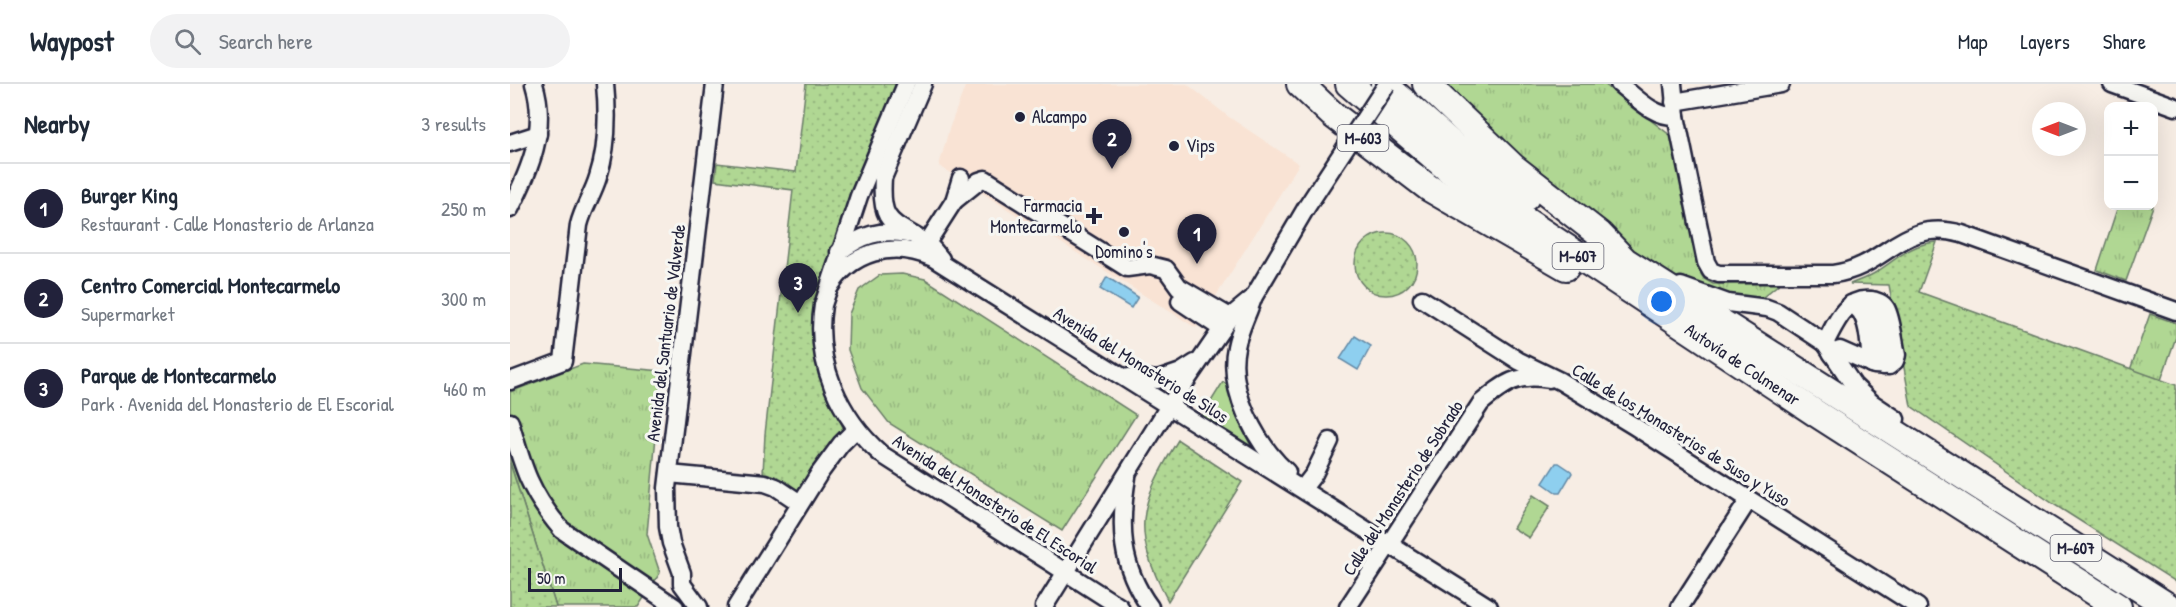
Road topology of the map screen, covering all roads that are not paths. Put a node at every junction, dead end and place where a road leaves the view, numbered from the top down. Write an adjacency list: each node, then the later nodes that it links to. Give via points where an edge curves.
1 (534, 84): 16 (street)
2 (605, 84): 37 (street, via 607,128 603,162 579,225 563,361)
3 (715, 84): 45 (street, Avenida del Santuario de Valverde)
4 (906, 84): 23 (street)
5 (923, 84): 21 (street, Avenida del Monasterio de Silos, via 883,178 884,206 889,219)
6 (1300, 84): 40 (highway, M-603, via 1332,114 1429,188 1731,368)
7 (1349, 84): 40 (highway, Autovía de Colmenar / M-607, via 1449,170)
8 (1385, 84): 24 (highway, M-607, via 1455,147); 27 (street, bridge)
9 (1426, 84): 24 (highway, via 1513,167 1599,234)
10 (1619, 84): 15 (street, via 1657,113 1666,116)
11 (1673, 84): 15 (street)
12 (1781, 84): 15 (street)
13 (2112, 84): 14 (street)
14 (2176, 107)
15 (1675, 109): 31 (street, via 1711,271 1848,272 1867,265 1902,239 1943,230)
16 (538, 134): 17 (street); 20 (street, via 528,174)
17 (510, 144)
18 (961, 178): 19 (street)
19 (954, 201): 22 (street); 32 (street, via 985,179 1126,268 1150,265 1166,269 1179,287)
20 (510, 209)
21 (908, 234): 22 (street, Avenida del Monasterio de Silos); 23 (street, via 870,235)
22 (927, 243): 25 (street, Avenida del Monasterio de Silos)
23 (839, 252): 26 (street)
24 (1625, 261): 33 (street, via 1694,292 1778,312); 46 (highway, M-607)
25 (950, 268): 26 (street, Avenida del Monasterio de Silos, via 920,252 883,250 845,268); 36 (street, Avenida del Monasterio de Silos)
26 (828, 290): 42 (street, Avenida del Monasterio de El Escorial, via 821,321 825,365 835,393)
27 (1252, 298): 32 (street); 47 (street, Avenida del Monasterio de Silos, via 1236,347 1235,378 1245,413 1263,446)
28 (1422, 299): 38 (street, Calle de los Monasterios de Suso y Yuso, via 1519,361)
29 (1180, 301): 32 (street)
30 (1851, 304): 33 (street, via 1844,309); 35 (street, via 1861,312); 35 (street, via 1871,300 1887,309 1897,355 1889,366)
31 (2176, 311)
32 (1226, 323): 34 (street)
33 (1829, 349): 35 (street); 46 (street, via 1854,386 1872,403 1963,467)
34 (1200, 359): 36 (street, via 1181,372 1158,380); 39 (street)
35 (1877, 365)
36 (1123, 377): 39 (street, Avenida del Monasterio de Silos)
37 (510, 381)
38 (1560, 381): 48 (street, Calle de los Monasterios de Suso y Yuso); 50 (street, Calle del Monasterio de Sobrado, via 1534,376 1506,382 1481,403)
39 (1169, 406): 44 (street); 47 (street, Avenida del Monasterio de Silos)
40 (1817, 414): 63 (highway, Autovía de Colmenar / M-607)
41 (510, 422): 53 (street, via 525,473 562,530)
42 (856, 429): 49 (street); 51 (street, Avenida del Monasterio de El Escorial, via 880,454)
43 (1330, 441): 47 (street)
44 (1128, 470): 51 (street); 58 (street, via 1121,531 1133,580)
45 (669, 474): 49 (street, via 765,483); 52 (street, Avenida del Santuario de Valverde, via 668,527)
46 (1982, 489): 64 (highway, M-607)
47 (1308, 491): 50 (street, Avenida del Monasterio de Silos)
48 (1748, 501): 61 (street); 62 (street, Calle de los Monasterios de Suso y Yuso)
49 (800, 503): 55 (street)
50 (1390, 543): 59 (street, Calle del Monasterio de Sobrado); 60 (street, Avenida del Monasterio de Silos)
51 (1066, 572): 56 (street); 57 (street, Avenida del Monasterio de El Escorial)
52 (682, 584): 53 (street); 54 (street, Avenida del Santuario de Valverde)
53 (668, 602)
54 (699, 607)
55 (736, 607)
56 (1044, 607)
57 (1120, 607)
58 (1150, 607)
59 (1348, 607)
60 (1489, 607)
61 (1680, 607)
62 (1918, 607)
63 (2118, 607)
64 (2169, 607)

